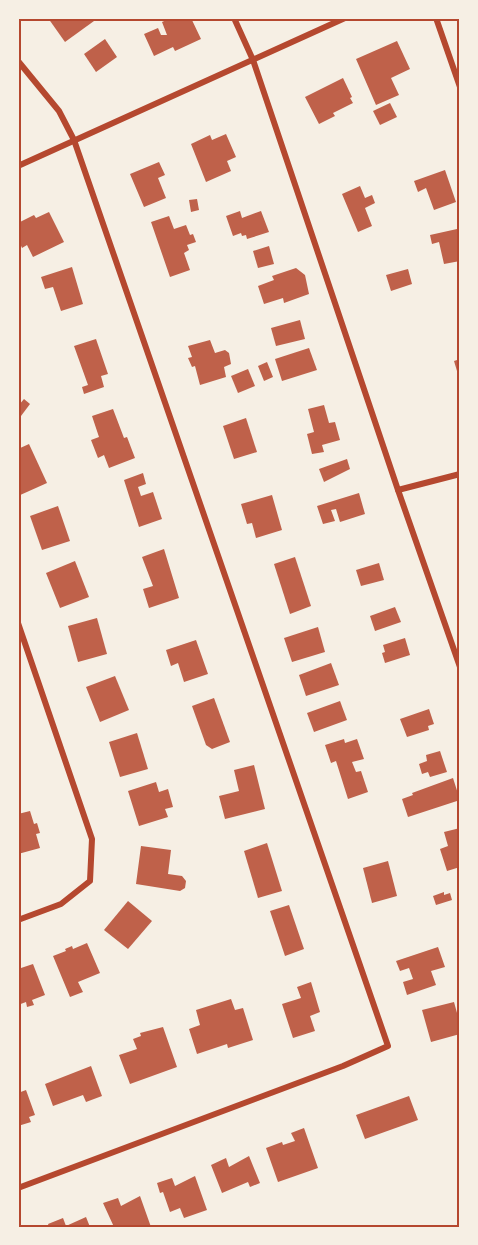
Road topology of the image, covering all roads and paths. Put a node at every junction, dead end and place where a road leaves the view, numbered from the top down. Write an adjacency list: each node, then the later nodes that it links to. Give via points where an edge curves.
1 (234, 18): 4 (street)
2 (345, 18): 4 (street)
3 (436, 18): 6 (street)
4 (253, 60): 7 (street); 10 (street)
5 (18, 61): 7 (street, via 59,111)
6 (460, 87)
7 (74, 140): 8 (street); 14 (street, via 388,1046)
8 (18, 166)
9 (460, 474): 10 (street)
10 (398, 490): 12 (street)
11 (18, 624): 13 (street, via 92,839 90,881 61,904)
12 (460, 667)
13 (18, 920)
14 (18, 1188)

